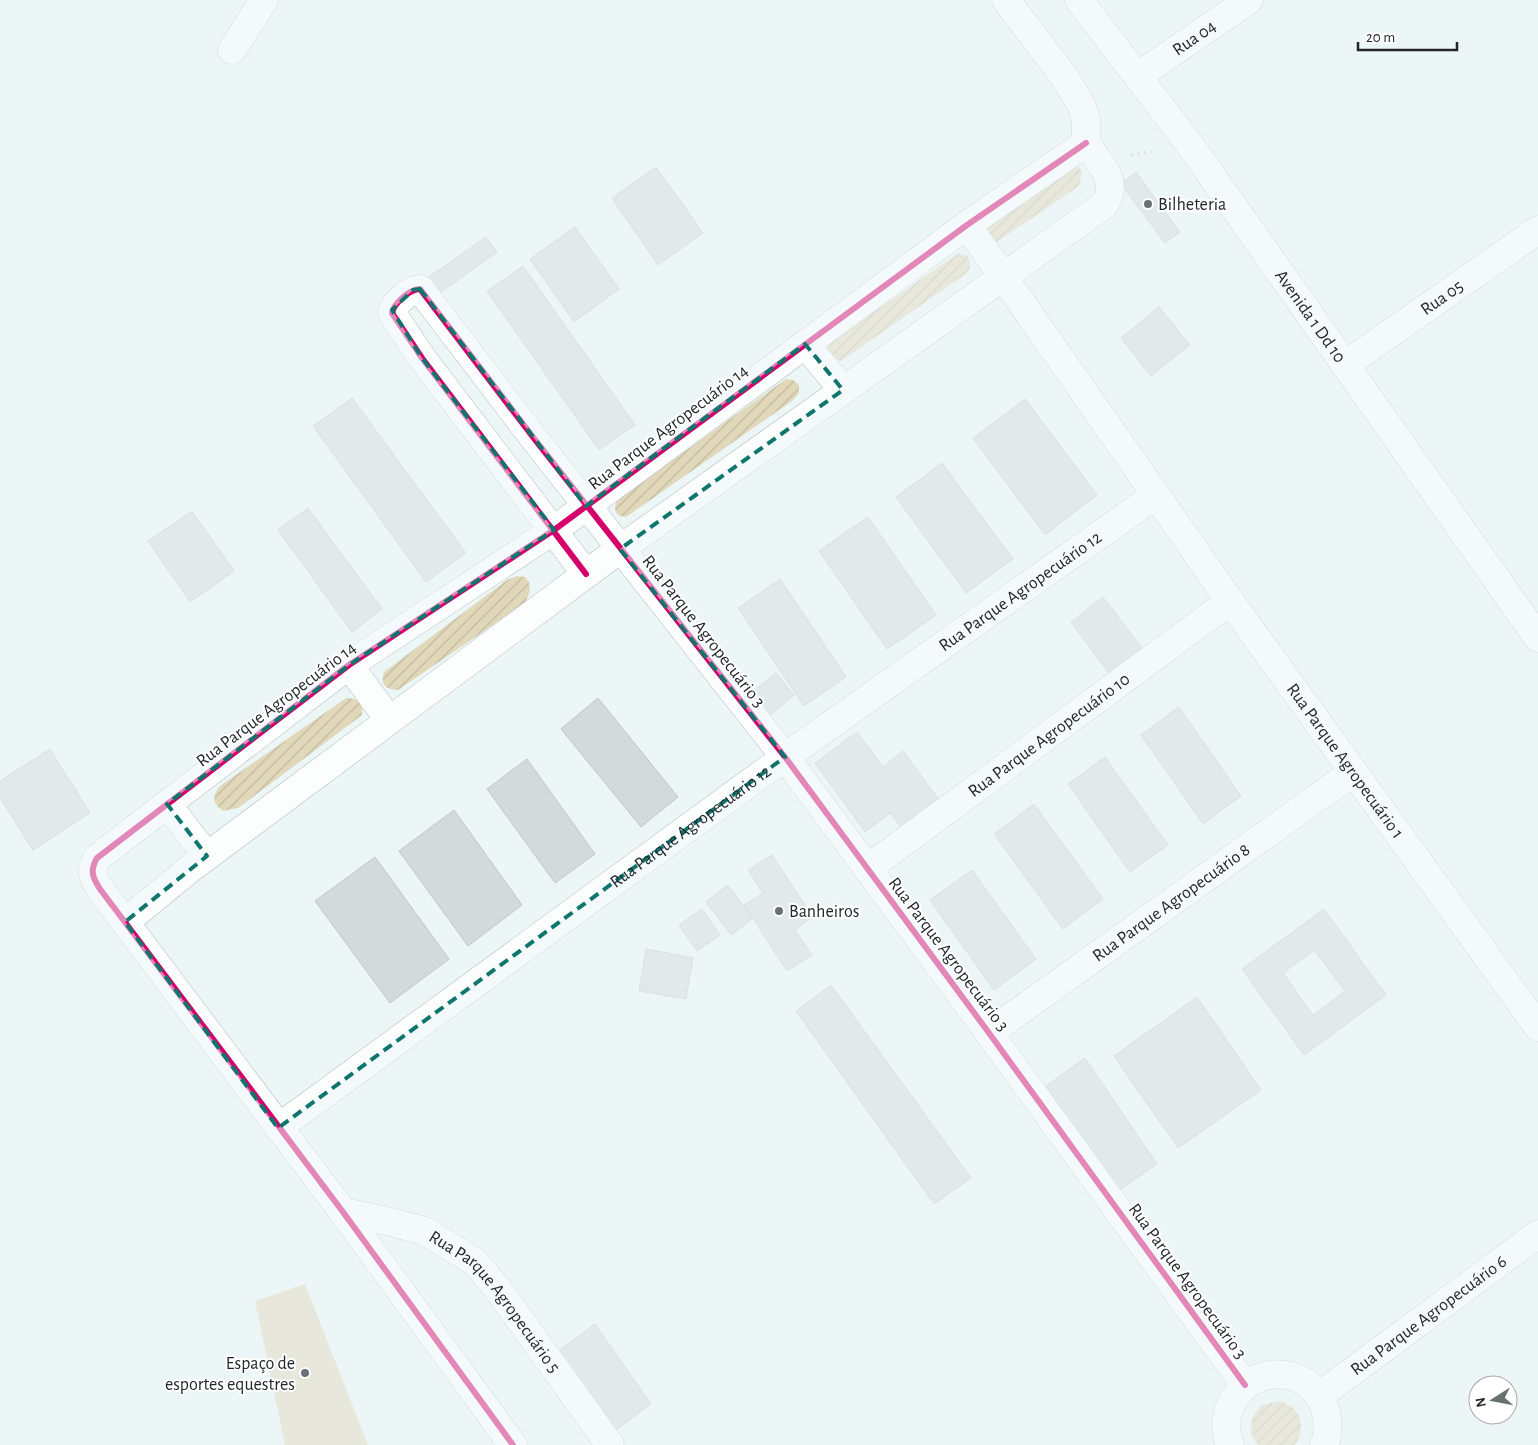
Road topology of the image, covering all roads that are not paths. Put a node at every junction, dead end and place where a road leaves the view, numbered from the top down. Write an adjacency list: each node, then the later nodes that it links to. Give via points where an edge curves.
1 (264, 0): 5 (street)
2 (1006, 0): 7 (street, via 1066,78 1082,106)
3 (1079, 0): 6 (street, Avenida 1 Dd 10)
4 (1249, 0): 6 (street, Rua 04)
5 (232, 50)
6 (1138, 76): 12 (street, Avenida 1 Dd 10)
7 (1086, 143): 8 (street, Rua Parque Agropecuário 14); 10 (street, via 1103,166 1108,179 1110,191 1104,205)
8 (966, 225): 10 (street, Rua Parque Agropecuário 1); 11 (street, Rua Parque Agropecuário 14)
9 (1538, 230): 12 (street, Rua 05)
10 (1002, 276): 14 (street); 16 (street, Rua Parque Agropecuário 1)
11 (805, 344): 14 (street); 17 (street, Rua Parque Agropecuário 14)
12 (1345, 365): 22 (street, Avenida 1 Dd 10)
13 (491, 380): 15 (street); 15 (street, Rua Parque Agropecuário 3, via 420,289 414,289 402,299 393,307 392,313); 17 (street, Rua Parque Agropecuário 3)
14 (843, 390): 19 (street)
15 (460, 406): 18 (street)
16 (1156, 495): 21 (street, Rua Parque Agropecuário 1); 25 (street, Rua Parque Agropecuário 12)
17 (586, 506): 18 (street, Rua Parque Agropecuário 14); 19 (street, Rua Parque Agropecuário 3)
18 (554, 530): 20 (street); 23 (street, Rua Parque Agropecuário 14)
19 (620, 548): 20 (street); 25 (street, Rua Parque Agropecuário 3)
20 (586, 574): 24 (street)
21 (1230, 601): 26 (street, Rua Parque Agropecuário 1); 29 (street, Rua Parque Agropecuário 10)
22 (1538, 638)
23 (349, 665): 24 (street); 27 (street, Rua Parque Agropecuário 14)
24 (389, 720): 28 (street)
25 (785, 757): 29 (street, Rua Parque Agropecuário 3); 33 (street, Rua Parque Agropecuário 12)
26 (1353, 772): 31 (street, Rua Parque Agropecuário 1); 32 (street, Rua Parque Agropecuário 8)
27 (167, 804): 28 (street); 30 (street, Rua Parque Agropecuário 14, via 97,858 92,867 97,884)
28 (207, 856): 30 (street)
29 (867, 869): 32 (street, Rua Parque Agropecuário 3)
30 (125, 922): 33 (street)
31 (1538, 1027)
32 (989, 1033): 36 (street, Rua Parque Agropecuário 3)
33 (278, 1128): 34 (street)
34 (343, 1212): 38 (street); 39 (street, Rua Parque Agropecuário 5, via 425,1231 475,1262)
35 (1538, 1234): 37 (street, Rua Parque Agropecuário 6)
36 (1245, 1385): 37 (street, via 1259,1376 1276,1373 1293,1376); 40 (street, via 1234,1397 1228,1411 1226,1427)
37 (1320, 1396): 41 (street, via 1328,1426)
38 (513, 1445)
39 (610, 1445)
40 (1230, 1445)
41 (1324, 1445)

